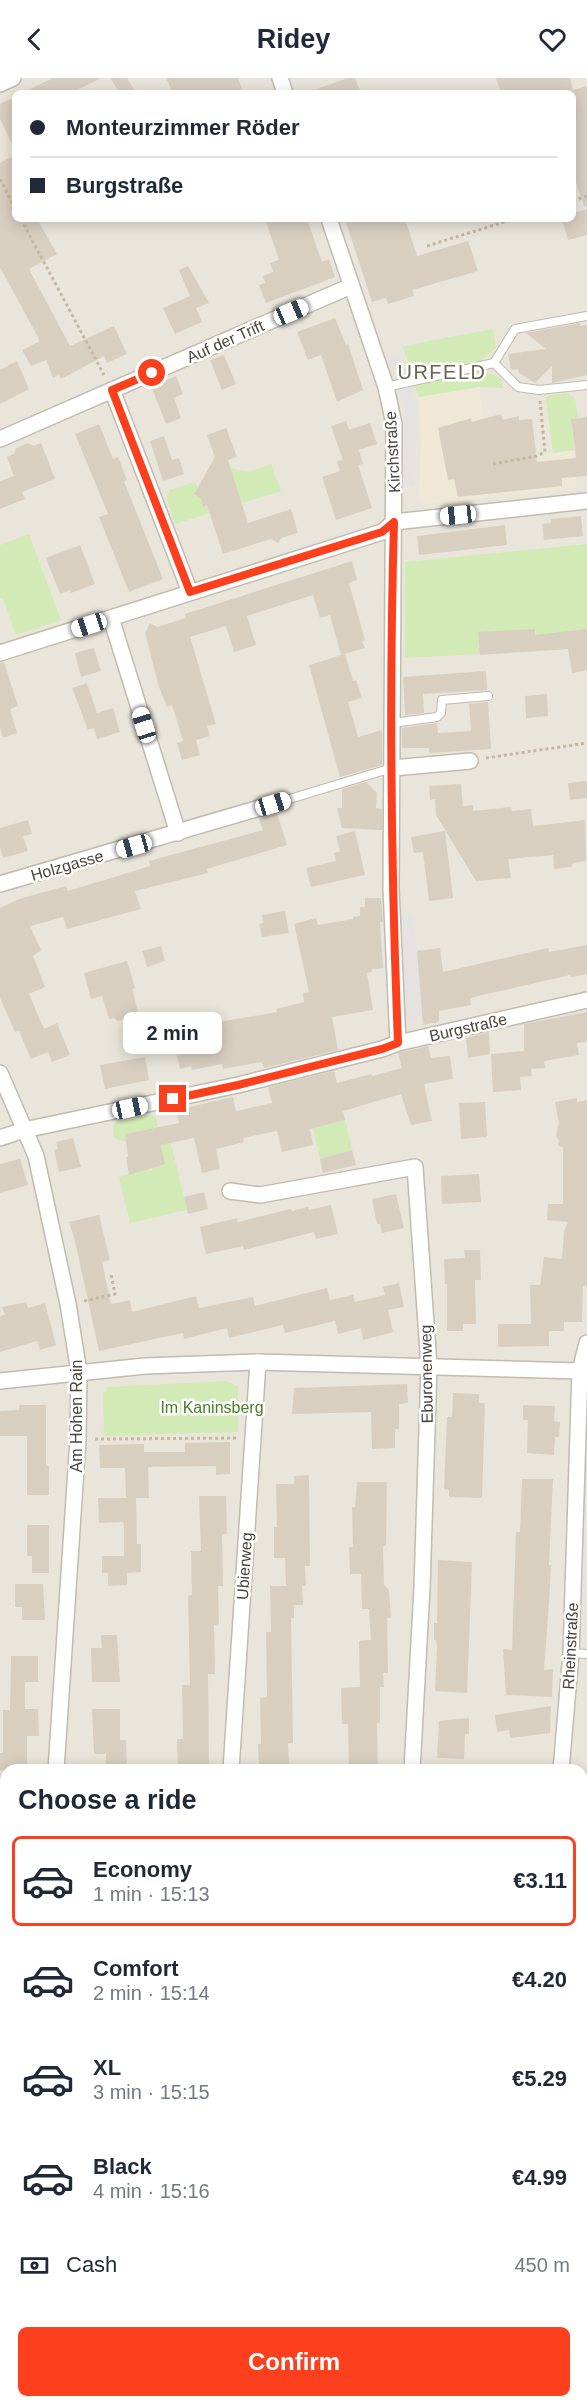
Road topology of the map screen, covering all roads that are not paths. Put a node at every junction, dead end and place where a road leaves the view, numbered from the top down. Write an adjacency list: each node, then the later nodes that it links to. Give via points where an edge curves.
1 (13, 78): 2 (street)
2 (0, 84)
3 (330, 222): 4 (street, Kirchstraße)
4 (351, 286): 8 (street, Kirchstraße); 9 (street, Auf der Trift)
5 (587, 316): 6 (lane, via 515,329)
6 (494, 363): 7 (lane, via 518,387 539,390); 8 (lane)
7 (587, 385)
8 (386, 387): 12 (street, Kirchstraße, via 394,424)
9 (112, 390): 10 (street, Auf der Trift); 13 (street)
10 (0, 439)
11 (587, 501): 12 (street)
12 (394, 522): 13 (street, via 382,532); 17 (street, Kirchstraße)
13 (190, 592): 14 (street)
14 (111, 618): 15 (street); 21 (street)
15 (0, 653)
16 (488, 696): 17 (lane, via 442,700 437,717)
17 (393, 723): 19 (street, Kirchstraße)
18 (470, 761): 19 (street)
19 (393, 768): 20 (lane); 24 (street, Kirchstraße, via 392,888)
20 (273, 804): 21 (street, Holzgasse)
21 (178, 833): 22 (street, Holzgasse)
22 (0, 884)
23 (587, 1000): 24 (street, Burgstraße)
24 (398, 1043): 26 (street, Burgstraße, via 238,1085)
25 (0, 1073): 26 (street, Am Hohen Rain)
26 (24, 1130): 27 (street, Burgstraße); 33 (street, Am Hohen Rain, via 36,1156)
27 (0, 1138)
28 (230, 1191): 31 (street, Eburonenweg, via 260,1195 415,1167)
29 (587, 1343): 32 (street, Rheinstraße)
30 (258, 1362): 31 (street); 33 (street); 38 (street, Ubierweg)
31 (429, 1366): 32 (street); 39 (street, Eburonenweg)
32 (580, 1371): 35 (street, Rheinstraße)
33 (79, 1372): 34 (street); 37 (street, Am Hohen Rain)
34 (0, 1382)
35 (571, 1653): 36 (lane); 40 (street, Rheinstraße)
36 (587, 1654)
37 (56, 1764)
38 (231, 1764)
39 (412, 1764)
40 (562, 1764)

